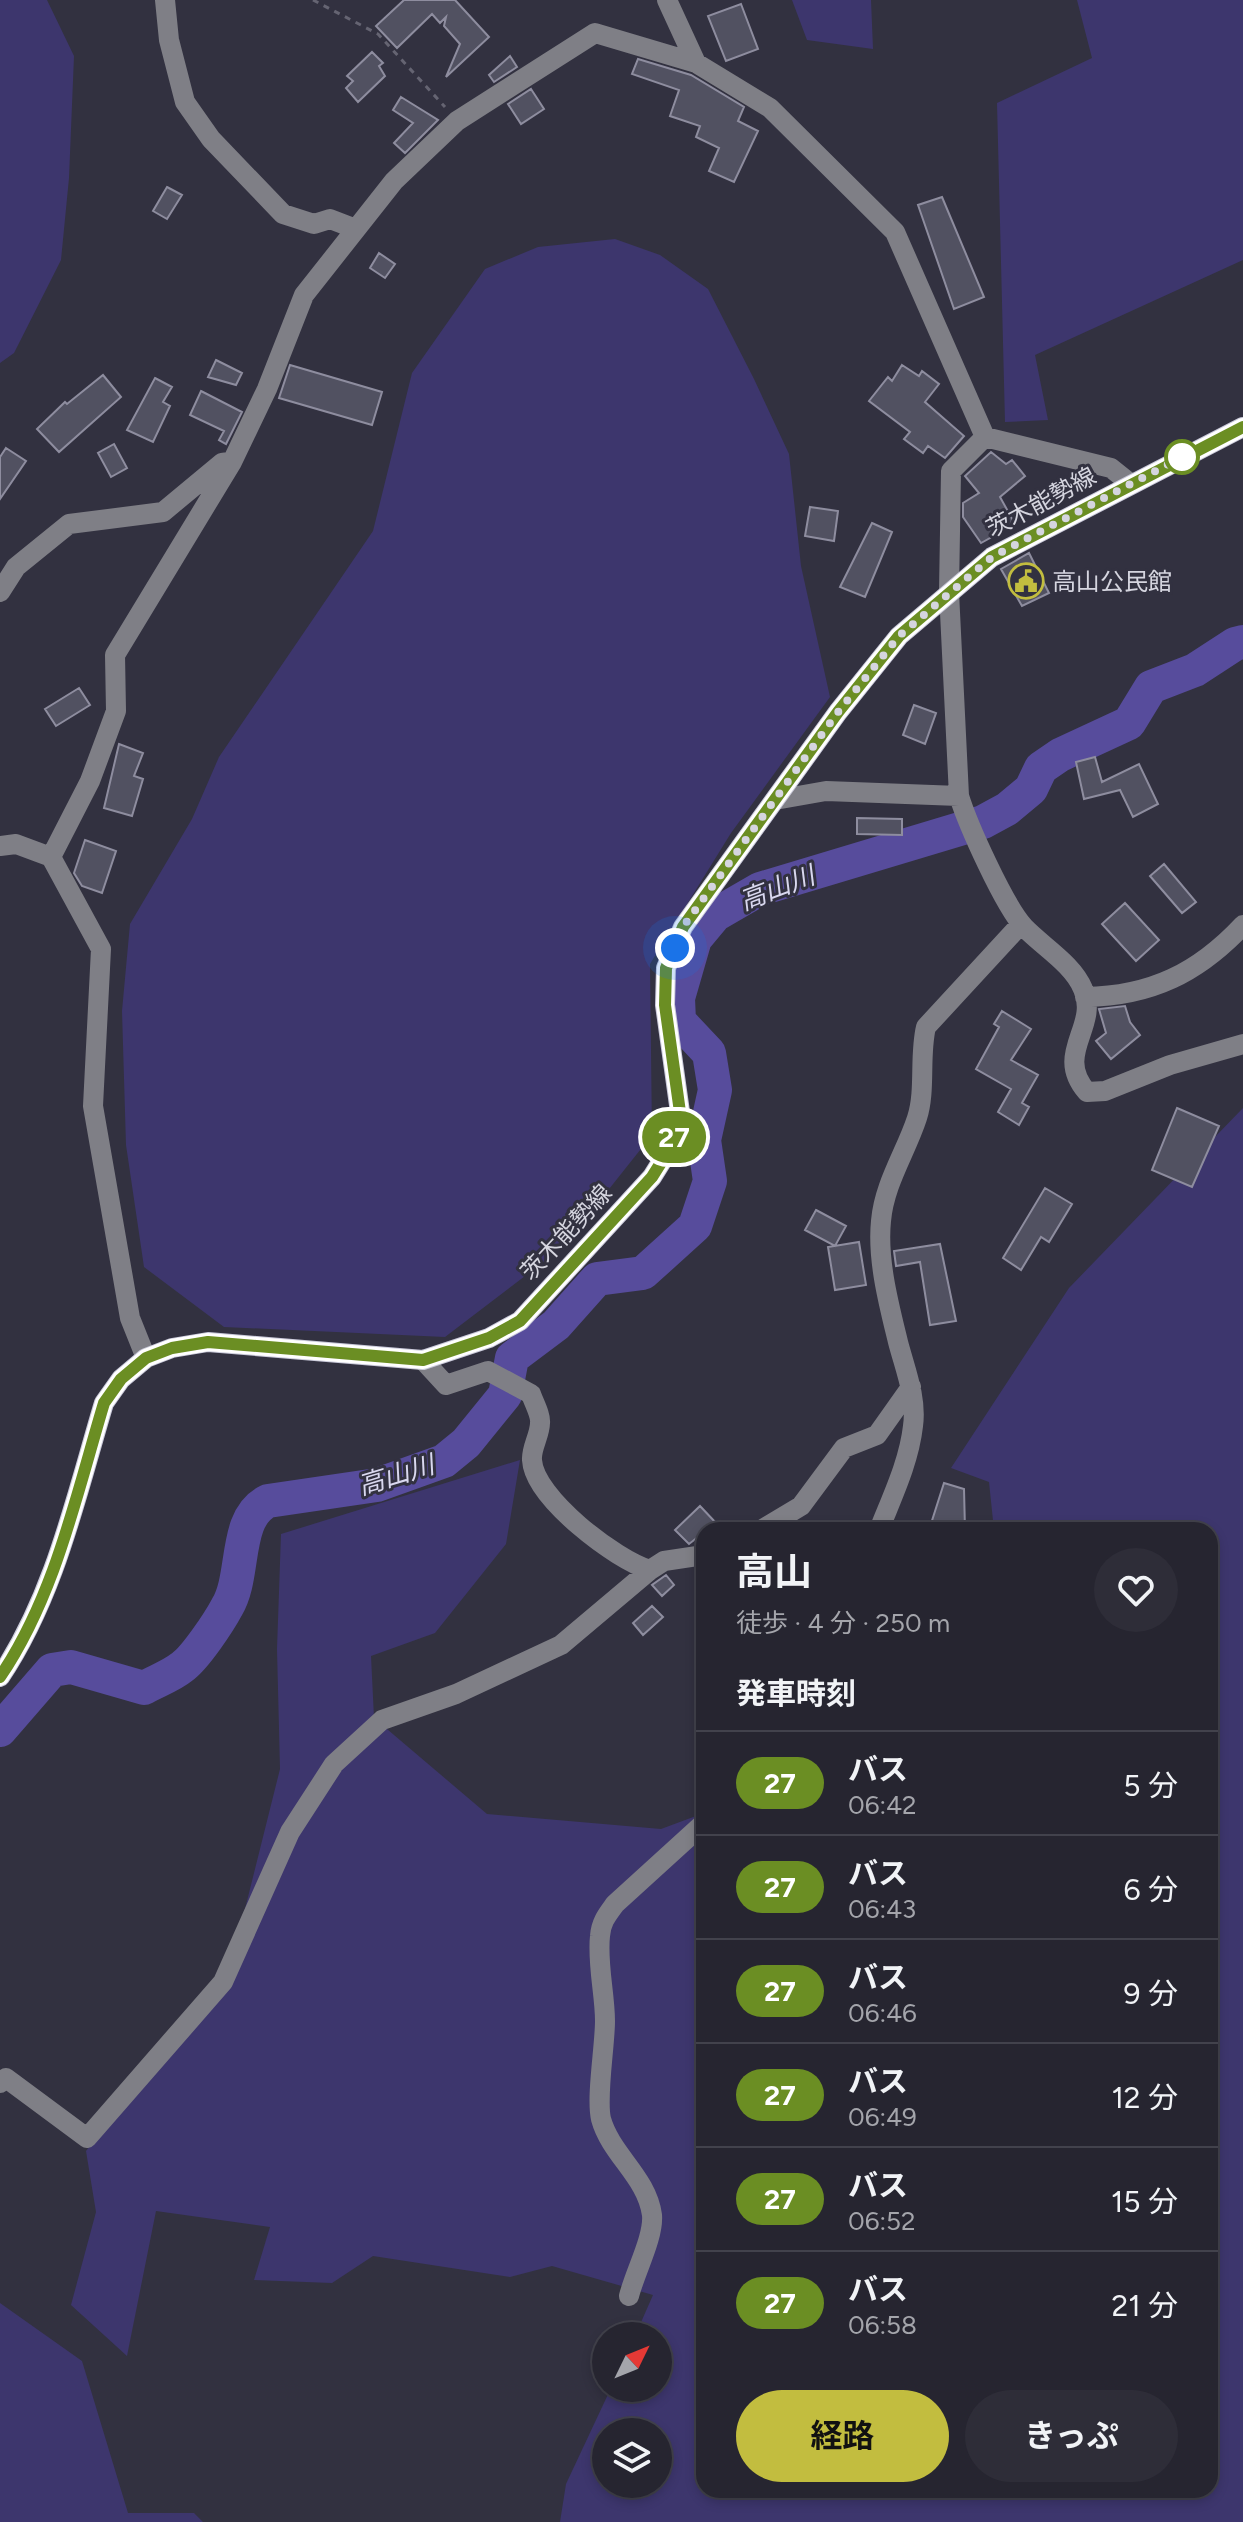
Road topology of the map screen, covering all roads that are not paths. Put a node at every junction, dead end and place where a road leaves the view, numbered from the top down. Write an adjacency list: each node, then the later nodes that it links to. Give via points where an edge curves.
1 (165, 0): 4 (street, via 185,102 211,139 283,214 314,224 330,219)
2 (667, 0): 3 (street)
3 (696, 63): 4 (street, via 595,33 457,121 394,181); 6 (street, via 770,108 895,232)
4 (356, 229): 7 (street, via 304,295)
5 (1243, 427): 8 (main road, 茨木能勢線)
6 (985, 437): 8 (street, via 1111,468); 10 (street, via 951,471)
7 (232, 462): 9 (street, via 222,463 163,512 69,524 16,567); 14 (street, via 115,655 116,711 90,781)
8 (1131, 484): 10 (main road, 茨木能勢線, via 992,557)
9 (0, 592)
10 (949, 592): 11 (street); 12 (main road, 茨木能勢線, via 899,636)
11 (959, 796): 12 (street, via 826,791); 15 (street, via 968,824)
12 (775, 800): 20 (main road, 茨木能勢線, via 683,927 666,968 665,1005 680,1112 672,1145 652,1177 520,1321 489,1338)
13 (0, 846): 14 (street, via 16,844)
14 (51, 857): 19 (street, via 101,949 93,1106 130,1318)
15 (1021, 924): 17 (street, via 1065,965); 21 (street, via 926,1027 918,1115 892,1177 881,1221 882,1256)
16 (1243, 925): 17 (street, via 1214,956 1180,974 1124,996)
17 (1085, 997): 18 (street, via 1087,1008 1072,1062 1076,1079 1087,1092 1105,1091)
18 (1243, 1044)
19 (146, 1358): 20 (main road, 茨木能勢線, via 208,1342); 26 (main road, 茨木能勢線, via 104,1403 49,1584)
20 (423, 1360): 25 (street, via 446,1385 488,1371 531,1394 541,1421 532,1460 543,1490 601,1544)
21 (911, 1387): 22 (street, via 877,1435 844,1448 801,1506); 23 (street, via 914,1425)
22 (774, 1522)
23 (882, 1522)
24 (696, 1556): 25 (street, via 664,1561)
25 (650, 1570): 28 (street, via 561,1645 456,1694 382,1720 334,1764 290,1832 223,1982 87,2138 6,2078)
26 (0, 1677)
27 (696, 1830): 29 (street, via 615,1904 604,1918 600,1938 605,2020 601,2118 643,2186 652,2216 651,2238)
28 (0, 2083)
29 (629, 2296)

